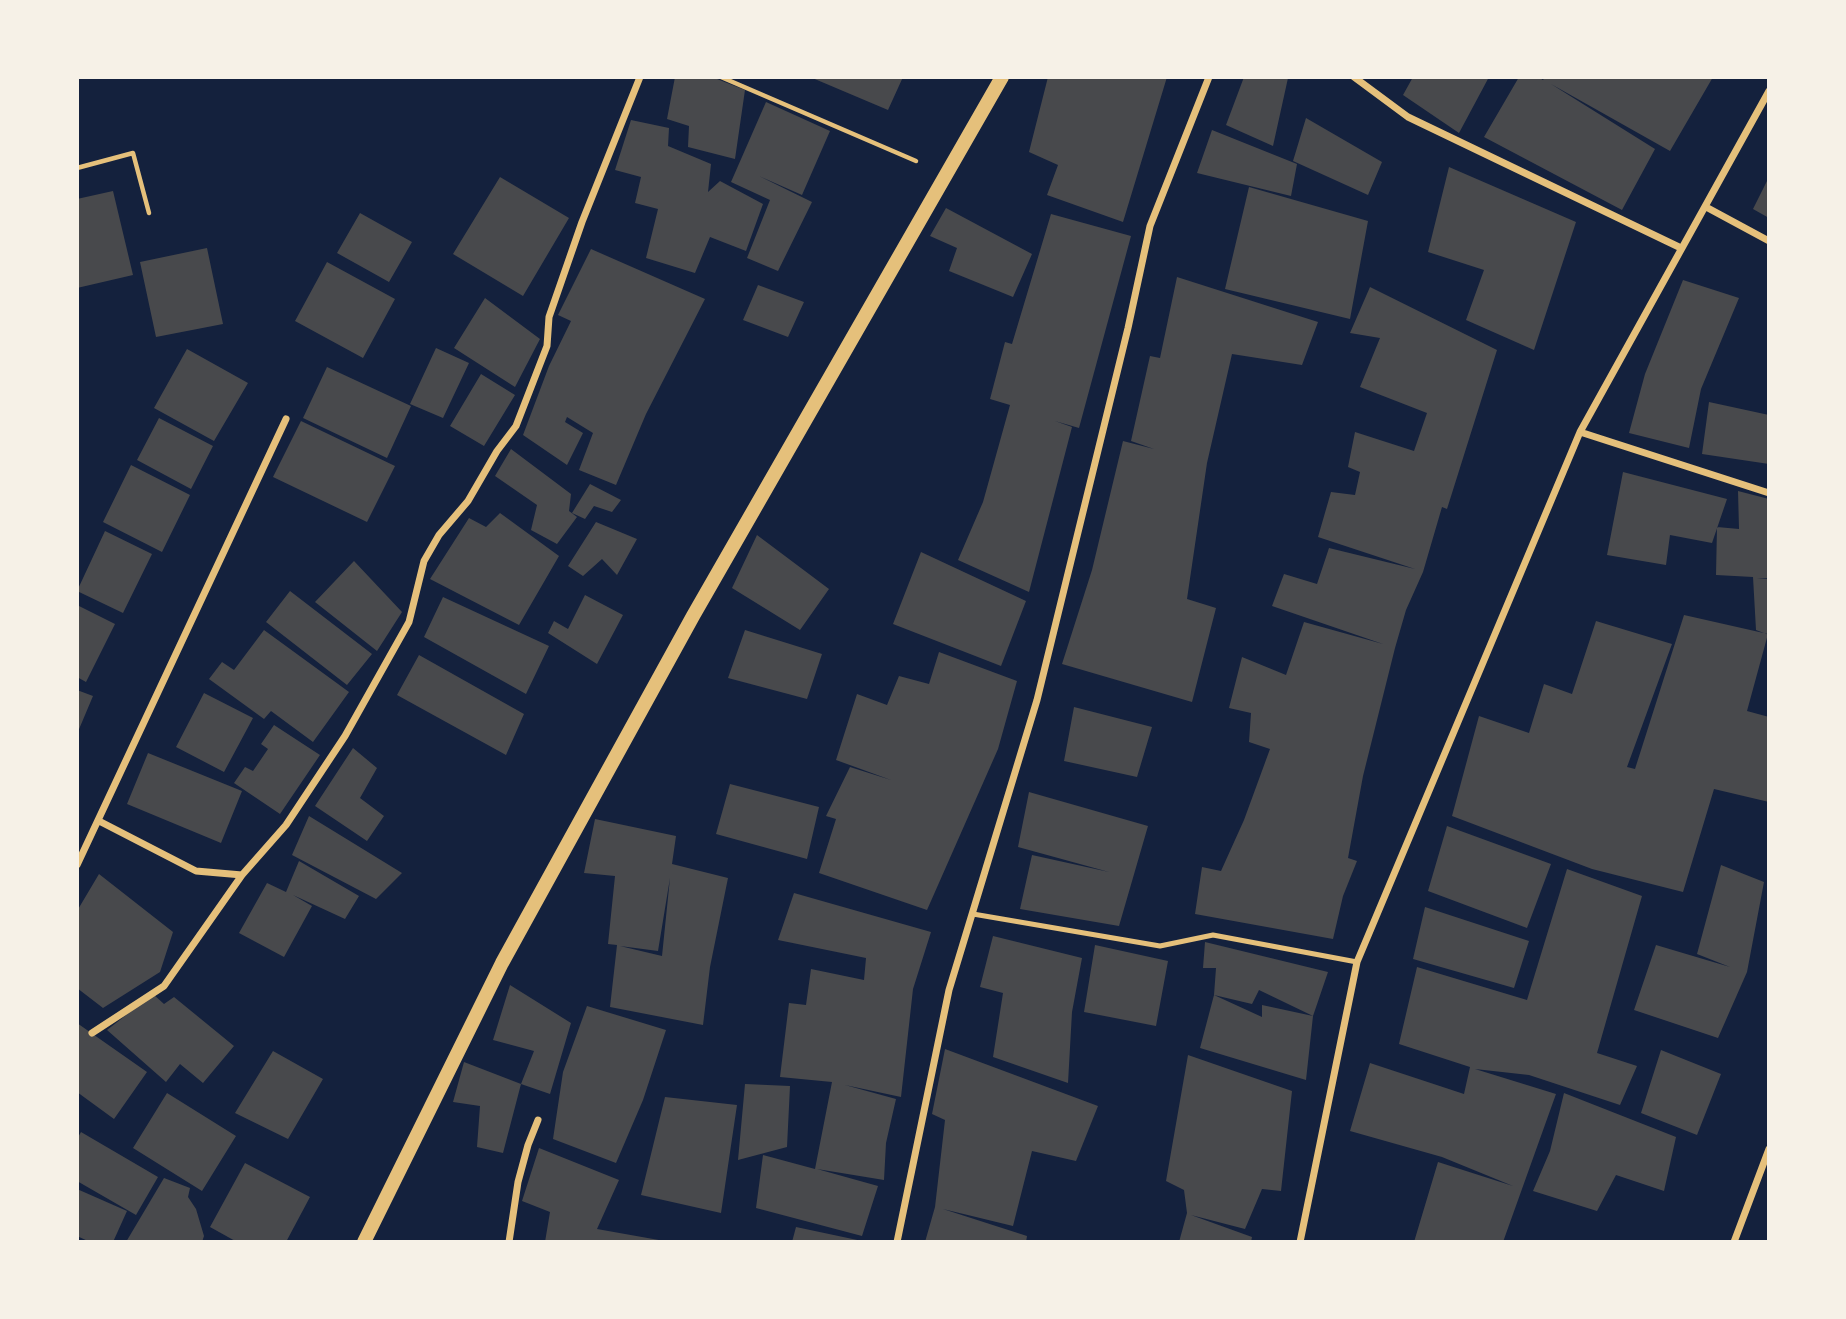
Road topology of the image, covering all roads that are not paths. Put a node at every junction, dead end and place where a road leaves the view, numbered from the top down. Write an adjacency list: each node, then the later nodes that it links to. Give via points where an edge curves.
1 (640, 77): 14 (street, via 582,222 549,317 547,346 516,426 424,561 409,622 345,736 286,825)
2 (1002, 77): 20 (main road, via 693,616 502,963)
3 (1209, 77): 15 (street, via 1150,226 1037,700)
4 (1354, 77): 8 (street, via 1408,117)
5 (1769, 91): 6 (street)
6 (1706, 207): 7 (street); 8 (street)
7 (1769, 241)
8 (1681, 248): 10 (street)
9 (286, 419): 12 (street)
10 (1580, 432): 11 (street); 16 (street)
11 (1769, 493)
12 (99, 821): 13 (street); 14 (street, via 196,871)
13 (77, 866)
14 (242, 875): 17 (street, via 164,985)
15 (973, 914): 16 (lane, via 1160,946 1213,935); 22 (street, via 949,990)
16 (1357, 962): 23 (street)
17 (92, 1033)
18 (538, 1120): 21 (street, via 518,1182)
19 (1769, 1149): 24 (street)
20 (364, 1242)
21 (509, 1242)
22 (897, 1242)
23 (1300, 1242)
24 (1734, 1242)

